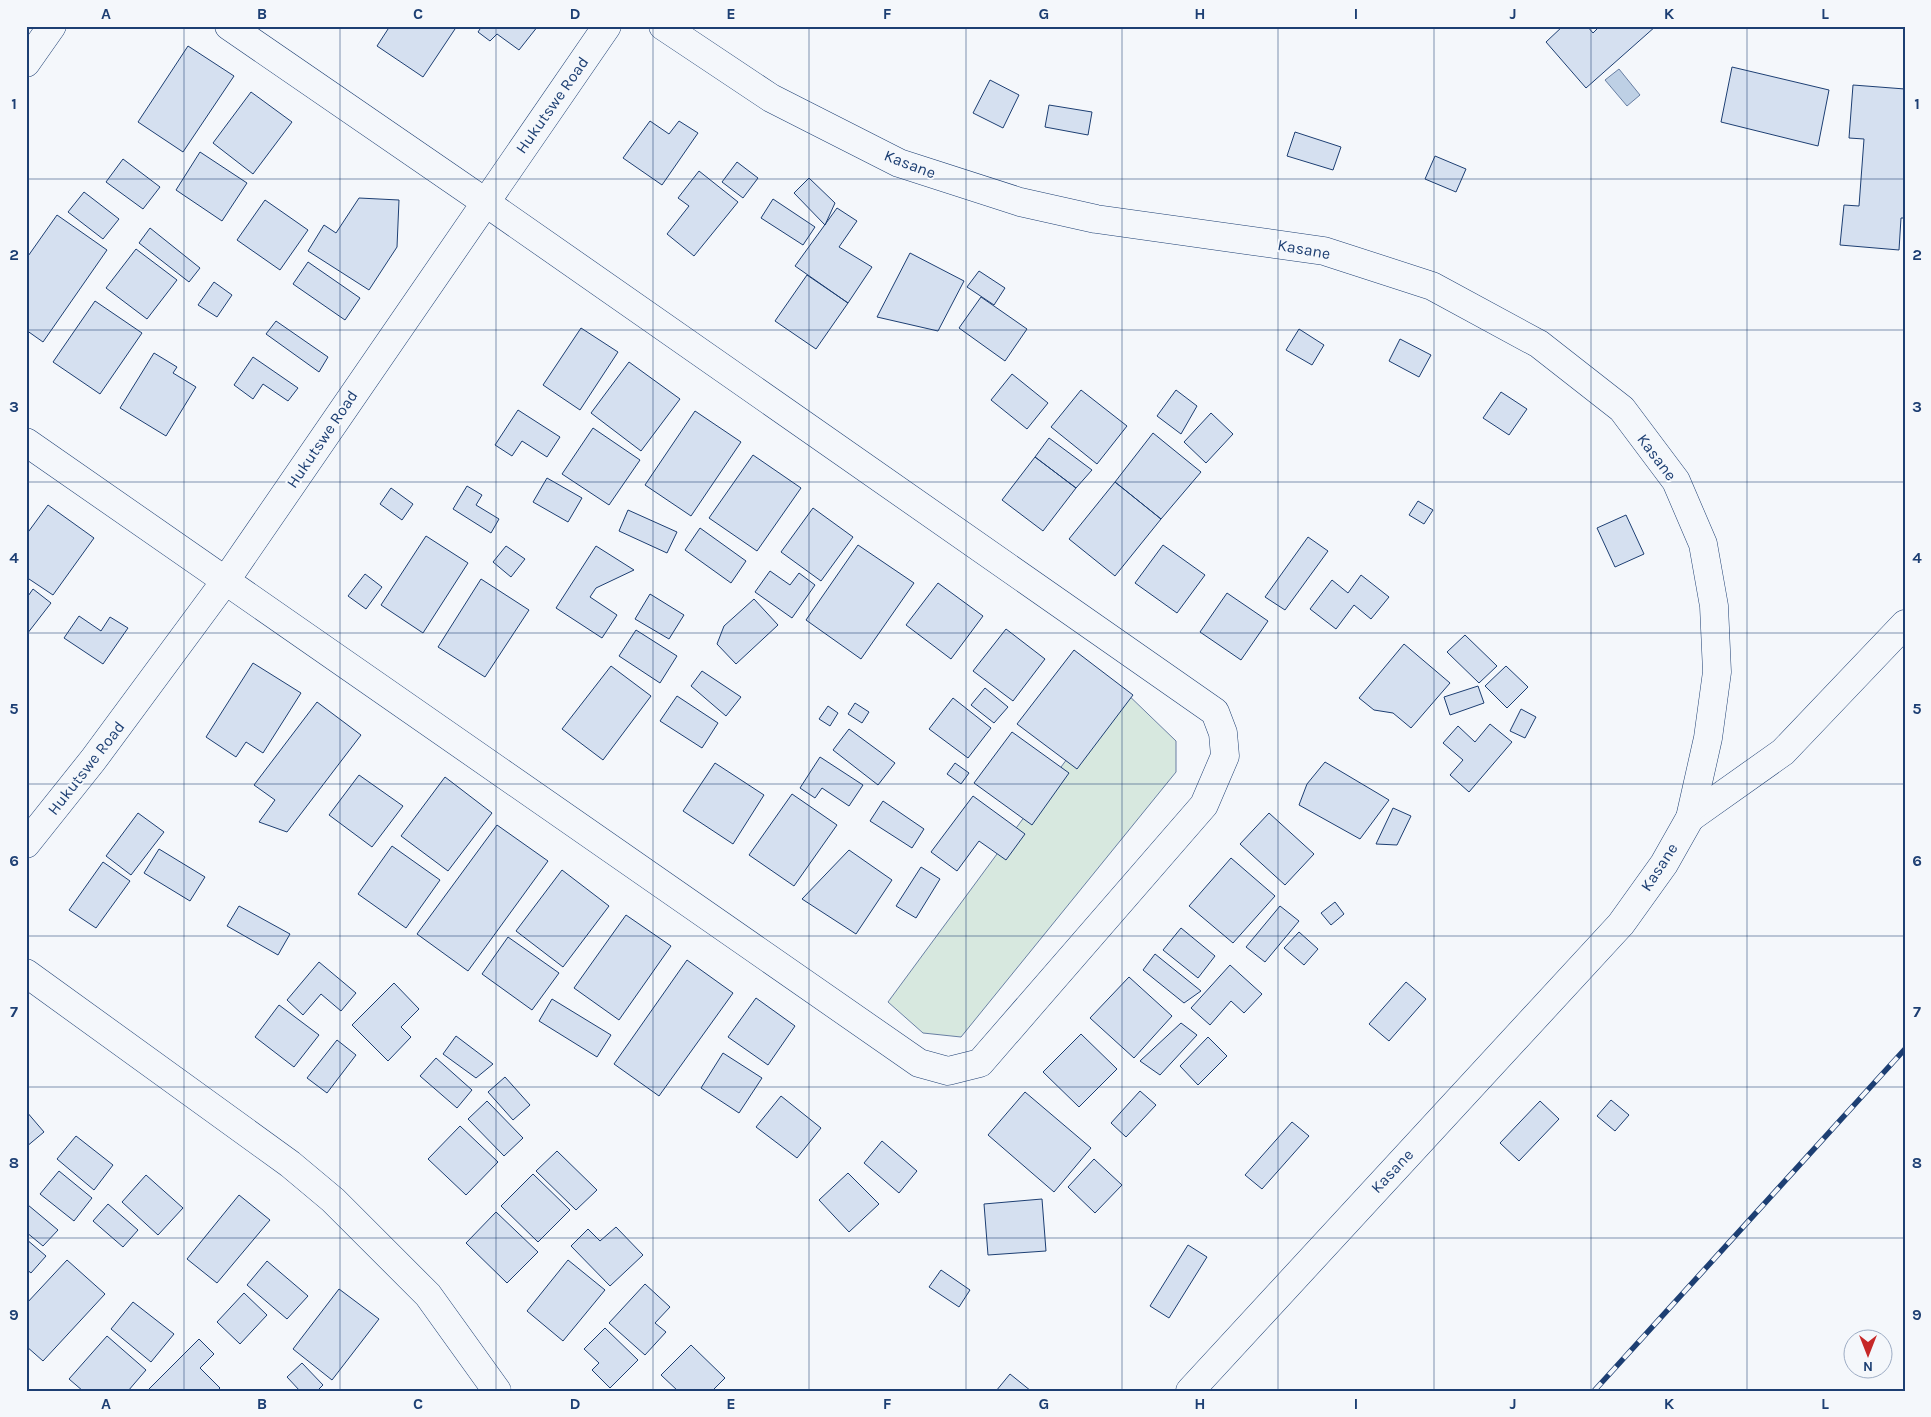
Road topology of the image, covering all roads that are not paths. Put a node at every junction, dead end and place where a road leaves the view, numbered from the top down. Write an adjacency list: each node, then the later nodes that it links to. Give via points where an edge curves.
1 (52, 26): 5 (street)
2 (229, 26): 6 (street)
3 (607, 26): 6 (street, Hukutswe Road)
4 (663, 26): 10 (street, Kasane, via 771,98 899,163 1020,202 1096,219 1324,251 1432,286 1539,344 1622,409 1676,481 1703,544 1714,606 1717,672 1708,738)
5 (26, 63)
6 (485, 202): 8 (street, Hukutswe Road); 8 (street, via 1215,712 1223,733 1225,756 1204,805 980,1063 948,1071 919,1063)
7 (26, 442): 8 (street)
8 (226, 580): 11 (street, Hukutswe Road, via 93,760)
9 (1905, 624): 10 (street, via 1783,752)
10 (1690, 818): 14 (street, Kasane, via 1664,864 1621,924)
11 (26, 844)
12 (26, 973): 13 (street, via 290,1164 333,1200 428,1294)
13 (497, 1391)
14 (1190, 1391)

